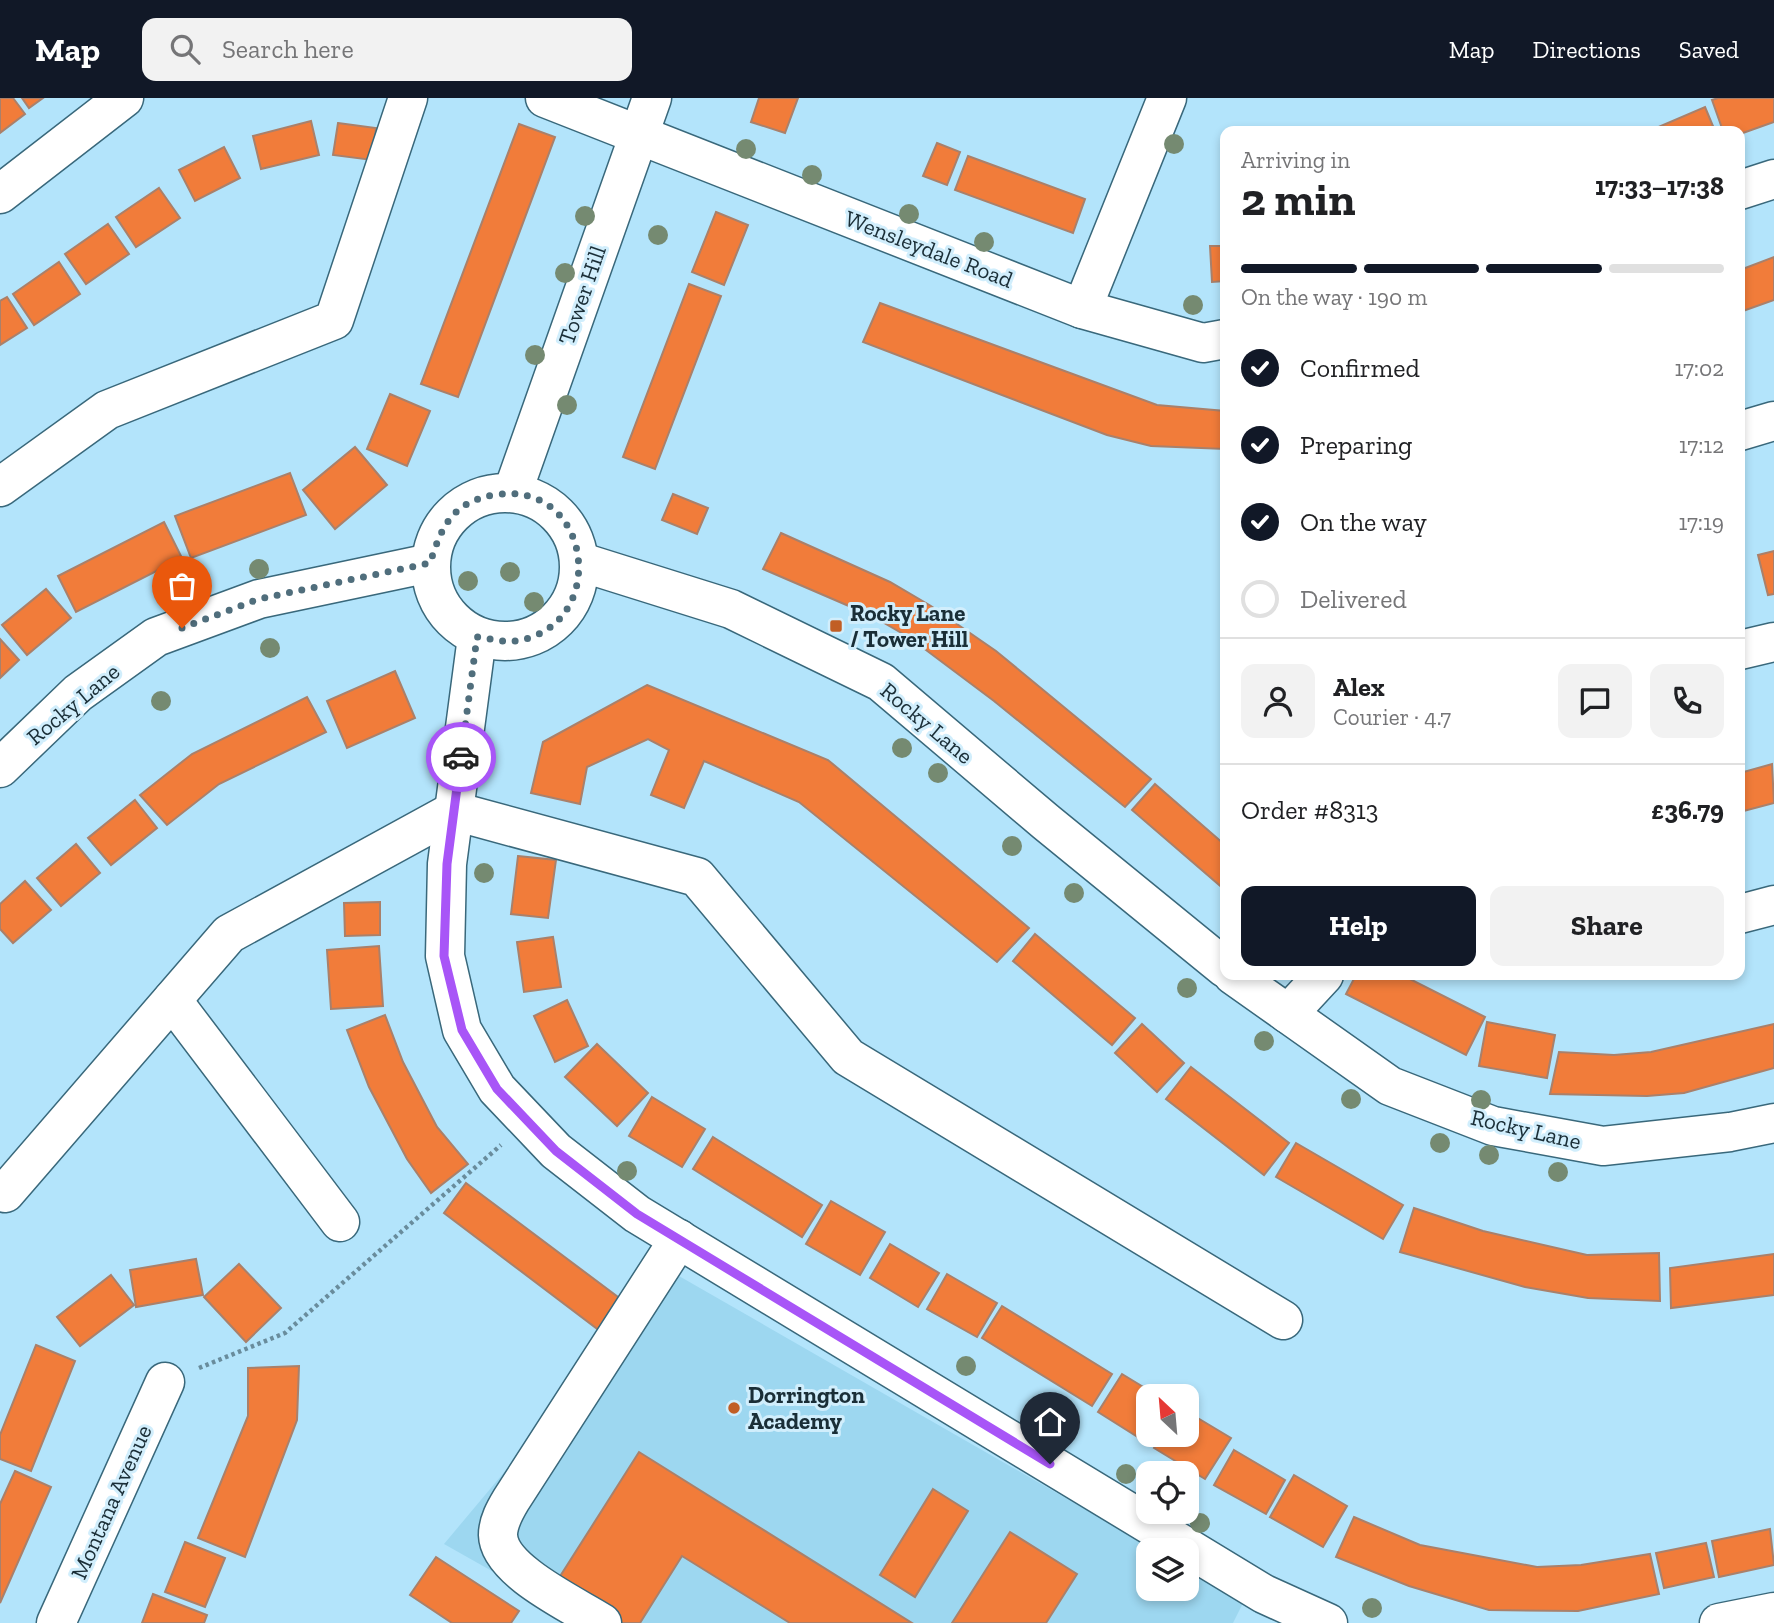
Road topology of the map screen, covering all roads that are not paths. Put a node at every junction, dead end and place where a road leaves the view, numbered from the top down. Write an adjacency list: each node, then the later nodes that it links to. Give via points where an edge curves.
1 (124, 98): 9 (street)
2 (408, 98): 14 (street, via 334,320 107,410)
3 (545, 98): 6 (street, Wensleydale Road)
4 (652, 98): 6 (street, Tower Hill)
5 (1167, 98): 10 (street)
6 (638, 136): 10 (street, Wensleydale Road); 15 (street, Tower Hill)
7 (1774, 179): 8 (street)
8 (1745, 188)
9 (0, 194)
10 (1083, 309): 11 (street, Wensleydale Road, via 1203,343)
11 (1220, 340)
12 (1774, 421): 13 (street)
13 (1745, 430)
14 (0, 487)
15 (513, 491): 16 (street, via 547,503 570,528); 17 (street, via 473,498 443,524)
16 (581, 562): 18 (street, via 574,599 550,628 514,641); 25 (street, Rocky Lane, via 731,609 881,682)
17 (430, 563): 18 (street, via 440,603 452,620); 21 (street, Rocky Lane, via 259,599 156,637 78,693)
18 (477, 637): 22 (street)
19 (1774, 642): 20 (street)
20 (1745, 649)
21 (0, 768)
22 (454, 811): 28 (street, via 229,934); 33 (street, via 444,956 462,1030 497,1089 556,1151 637,1214); 34 (street, via 697,877 848,1056)
23 (1774, 905): 24 (street)
24 (1745, 913)
25 (1220, 964)
26 (1240, 980): 29 (street, Rocky Lane)
27 (1319, 980): 29 (street)
28 (172, 1000): 31 (street); 32 (street)
29 (1288, 1014): 30 (street, Rocky Lane, via 1390,1086 1493,1126 1603,1146)
30 (1774, 1123)
31 (5, 1193)
32 (340, 1222)
33 (678, 1239): 36 (street); 39 (street, via 511,1500 498,1534 501,1549 514,1567)
34 (1283, 1320)
35 (165, 1382): 38 (street, Montana Avenue)
36 (1257, 1609): 40 (street)
37 (1774, 1612): 41 (street)
38 (56, 1623)
39 (602, 1623)
40 (1328, 1623)
41 (1719, 1623)

